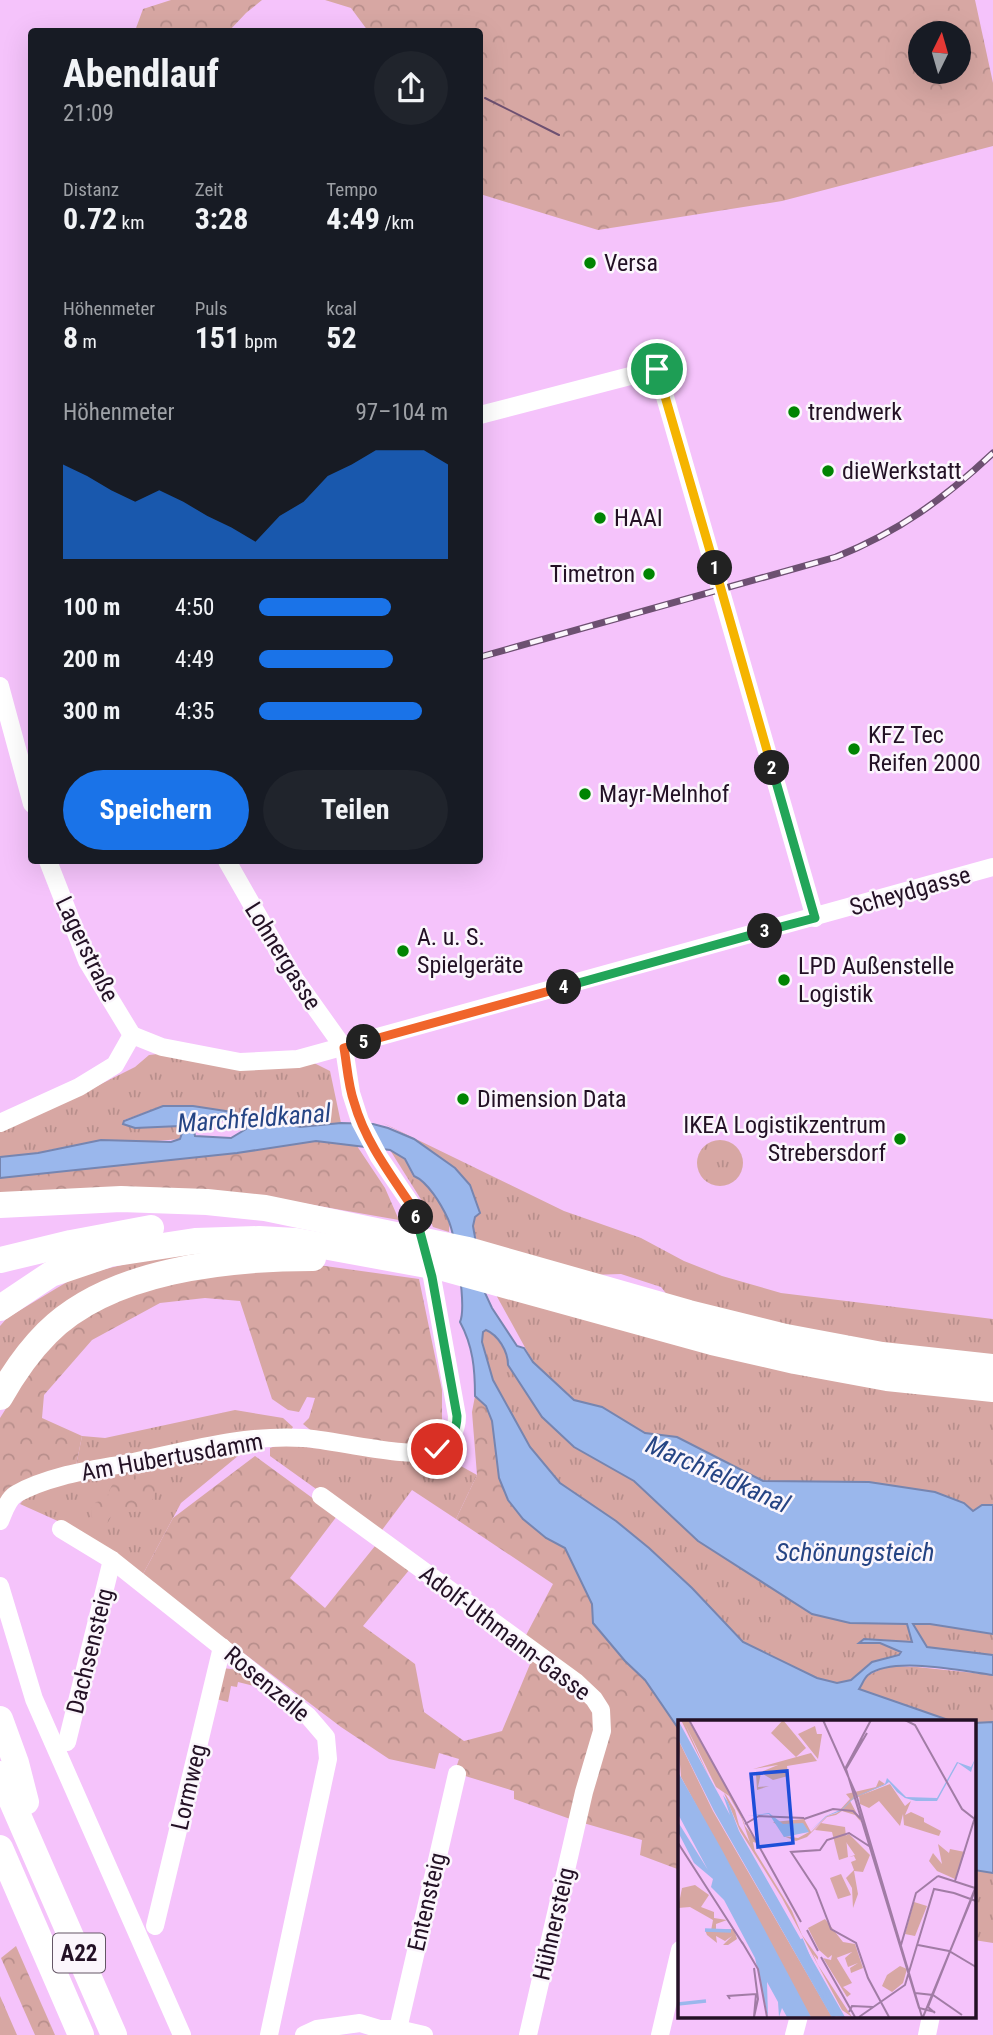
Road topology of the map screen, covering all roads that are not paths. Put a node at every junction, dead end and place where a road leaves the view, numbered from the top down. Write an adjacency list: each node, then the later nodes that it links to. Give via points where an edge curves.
1 (483, 414): 7 (street, via 657,369)
2 (0, 686): 3 (street)
3 (28, 789)
4 (49, 864): 8 (street, Lagerstraße, via 87,961)
5 (229, 864): 9 (street, Lohnergasse, via 292,975)
6 (993, 867): 7 (street, Scheydgasse)
7 (815, 918): 9 (street, Scheydgasse)
8 (132, 1035): 9 (street, Scheydgasse, via 171,1050 240,1062 298,1059); 10 (street, via 116,1065)
9 (344, 1048): 21 (street, Am Hubertusdamm, via 360,1121 413,1208 432,1277 457,1416 452,1437 437,1449 414,1454 303,1438 196,1448 46,1481 14,1496)
10 (0, 1123)
11 (0, 1205): 12 (highway, via 109,1199 207,1202)
12 (338, 1222): 14 (highway, via 162,1226); 15 (highway, via 403,1235)
13 (373, 1256): 15 (highway); 16 (highway, via 284,1240 161,1245 68,1267); 19 (highway, via 233,1262 180,1270 124,1287 79,1308 48,1332 20,1363)
14 (0, 1260)
15 (491, 1268): 17 (highway, via 786,1337 882,1355); 18 (highway, via 712,1342 887,1378)
16 (0, 1308)
17 (993, 1367)
18 (993, 1389)
19 (0, 1397)
20 (320, 1496): 30 (street, Adolf-Uthmann-Gasse, via 594,1699 603,1722)
21 (0, 1521)
22 (61, 1529): 23 (street, Rosenzeile)
23 (113, 1560): 25 (street, Rosenzeile); 27 (street, Dachsensteig)
24 (0, 1586): 41 (street, via 34,1699)
25 (222, 1647): 35 (street, Lormweg); 42 (street, Rosenzeile, via 308,1716 326,1737 328,1748)
26 (0, 1719): 33 (highway)
27 (67, 1742)
28 (0, 1774): 33 (highway, A22)
29 (457, 1774): 38 (street, Entensteig)
30 (580, 1812): 45 (street, Hühnersteig)
31 (0, 1848): 34 (highway, A22)
32 (0, 1865): 34 (highway)
33 (44, 1872): 40 (highway, A22)
34 (17, 1887): 39 (highway, A22)
35 (155, 1926)
36 (678, 1958): 46 (street)
37 (798, 2018): 47 (street)
38 (386, 2031): 43 (street, via 360,2023); 44 (street)
39 (81, 2035)
40 (114, 2035)
41 (182, 2035)
42 (269, 2035)
43 (303, 2035)
44 (424, 2035)
45 (528, 2035)
46 (660, 2035)
47 (794, 2035)

